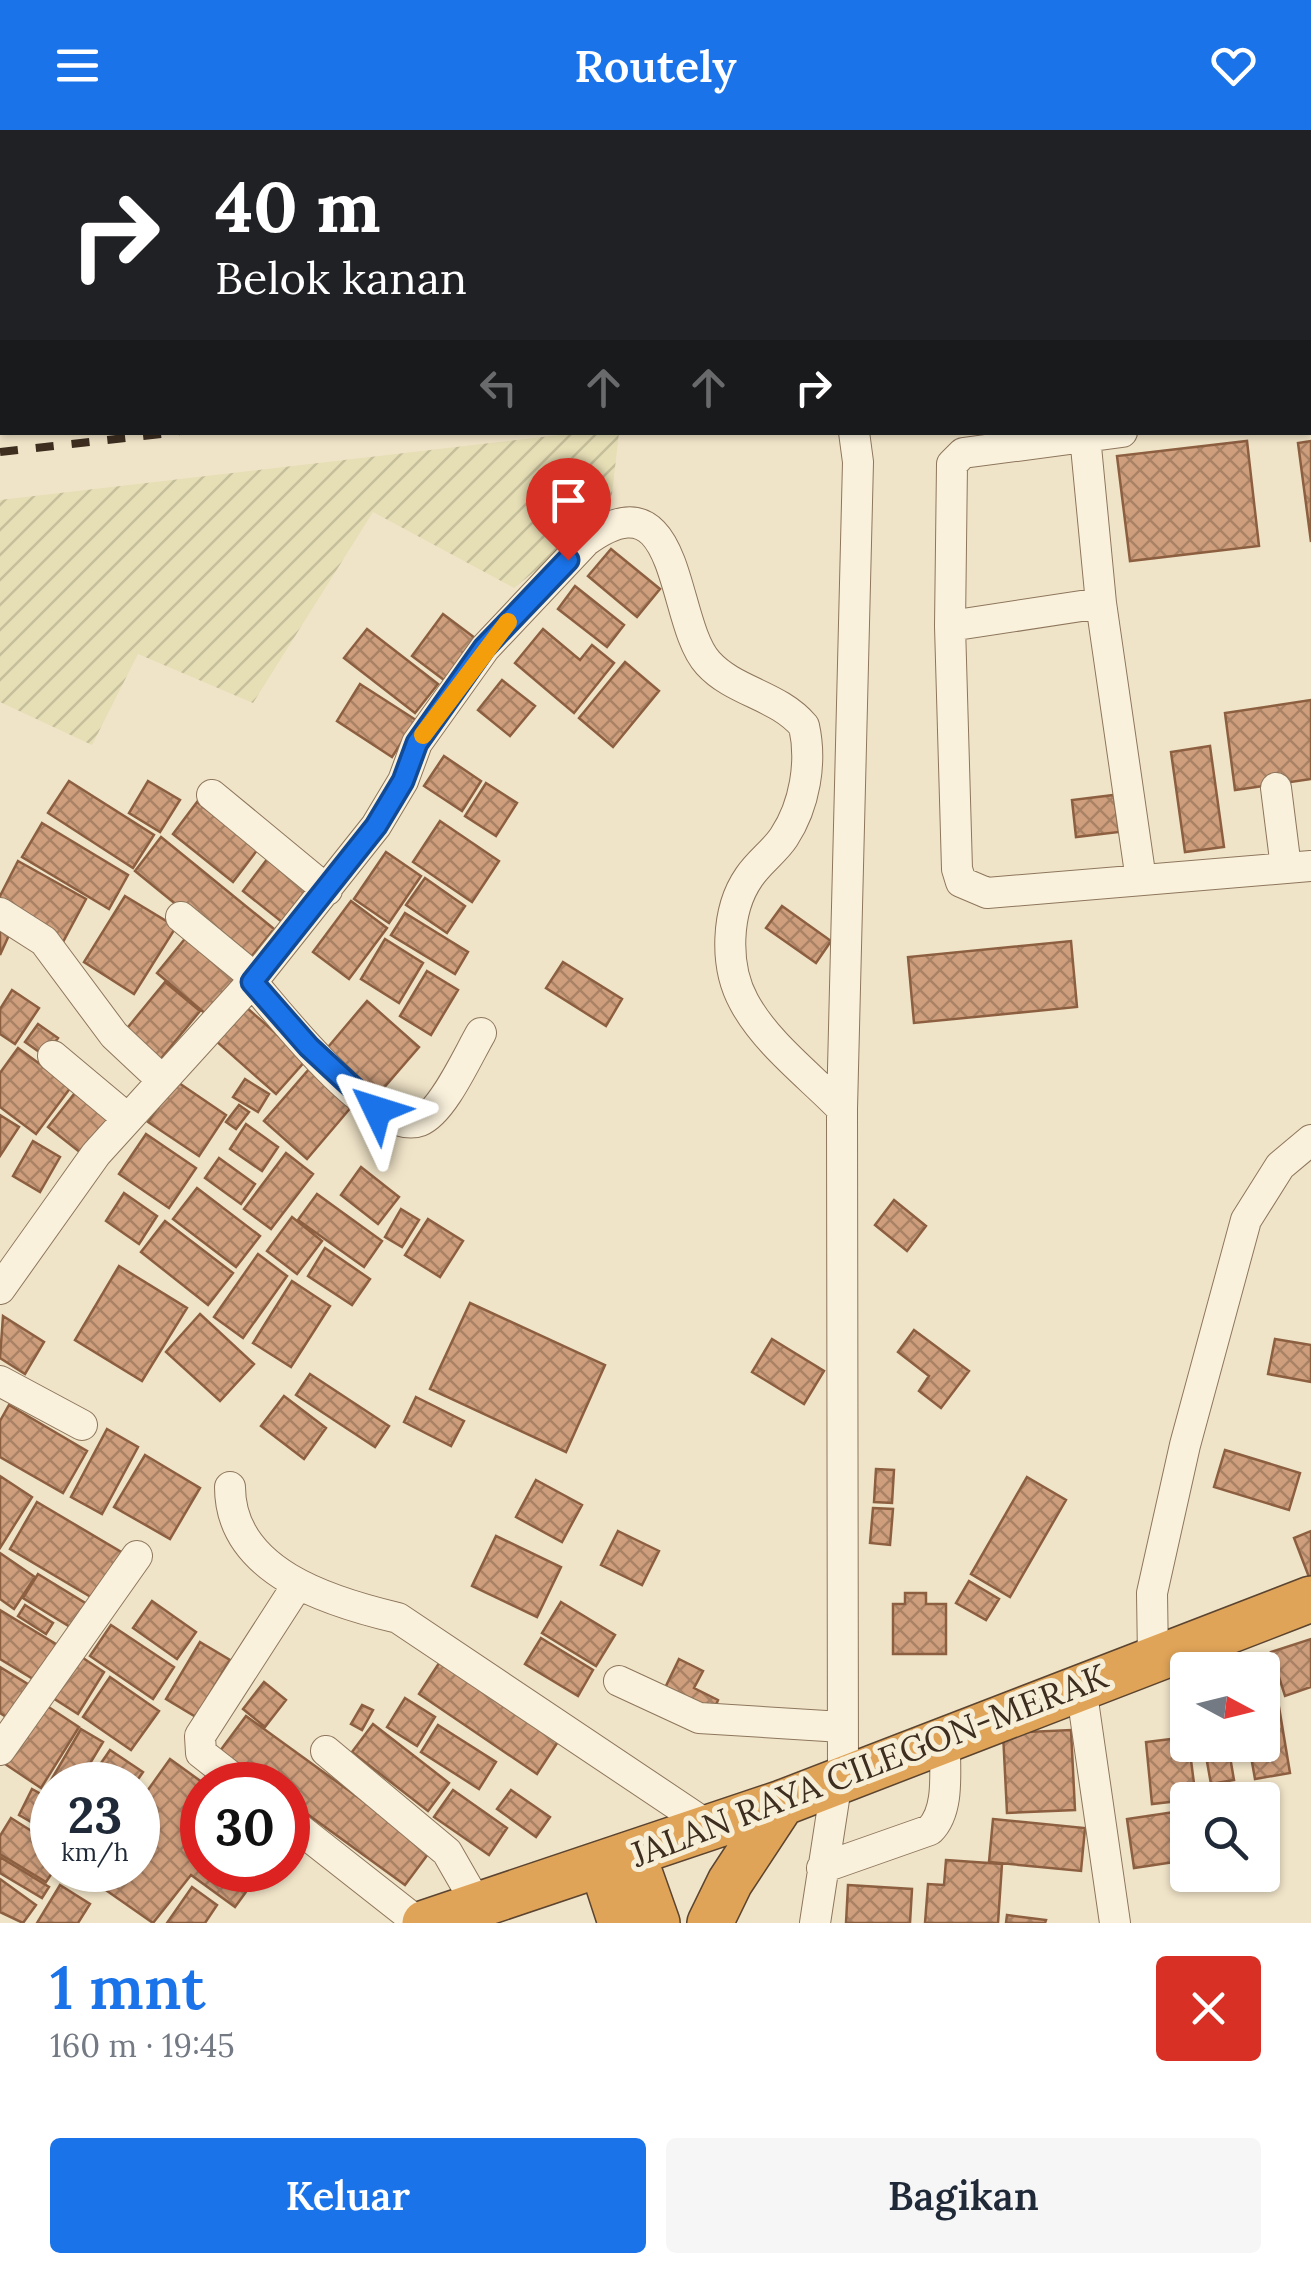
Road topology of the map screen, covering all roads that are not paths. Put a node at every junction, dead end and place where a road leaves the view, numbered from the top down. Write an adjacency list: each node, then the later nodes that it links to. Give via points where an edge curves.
1 (854, 435): 17 (street)
2 (1094, 435): 3 (street)
3 (1085, 436): 4 (street); 5 (street, via 963,454 952,464)
4 (1101, 603): 5 (street); 9 (street)
5 (950, 626): 9 (street, via 962,882 987,893)
6 (1276, 788): 8 (street)
7 (212, 795): 10 (street)
8 (1298, 867): 9 (street)
9 (1141, 880)
10 (326, 890): 13 (street); 17 (street, via 376,826 417,743 484,648 586,541 605,527 643,526 669,556 708,663 778,702 804,726 806,775 799,804 784,836 747,878 730,941 743,1001)
11 (0, 913): 16 (street, via 44,941 114,1036)
12 (181, 917): 13 (street)
13 (253, 980): 14 (street, via 355,1094 393,1120 406,1123 434,1112); 16 (street)
14 (481, 1033)
15 (53, 1056): 18 (street)
16 (162, 1080): 18 (street)
17 (842, 1109): 30 (street)
18 (127, 1118): 20 (street)
19 (1311, 1140): 27 (street, via 1280,1166 1246,1220 1152,1593)
20 (0, 1289)
21 (0, 1381): 22 (street)
22 (82, 1425)
23 (230, 1487): 25 (street, via 230,1507 244,1535 277,1572)
24 (137, 1556): 32 (street)
25 (298, 1584): 34 (street, via 200,1736 202,1753); 37 (street, via 398,1618)
26 (1311, 1600): 27 (highway, JALAN RAYA CILEGON-MERAK)
27 (1153, 1658): 29 (highway, JALAN RAYA CILEGON-MERAK)
28 (619, 1682): 30 (street, via 699,1718)
29 (1081, 1686): 31 (highway, JALAN RAYA CILEGON-MERAK); 46 (street)
30 (842, 1727): 35 (street)
31 (944, 1739): 35 (highway, JALAN RAYA CILEGON-MERAK); 40 (street, via 938,1822)
32 (0, 1750)
33 (326, 1751): 41 (street, via 447,1852)
34 (213, 1762)
35 (840, 1779): 36 (highway, JALAN RAYA CILEGON-MERAK); 40 (street)
36 (782, 1802): 37 (highway, JALAN RAYA CILEGON-MERAK); 44 (highway)
37 (710, 1827): 39 (highway, JALAN RAYA CILEGON-MERAK)
38 (310, 1833): 41 (street)
39 (618, 1860): 41 (highway, JALAN RAYA CILEGON-MERAK); 42 (highway); 43 (highway)
40 (822, 1868): 45 (street)
41 (454, 1919)
42 (621, 1923)
43 (657, 1923)
44 (710, 1923)
45 (816, 1923)
46 (1116, 1923)

